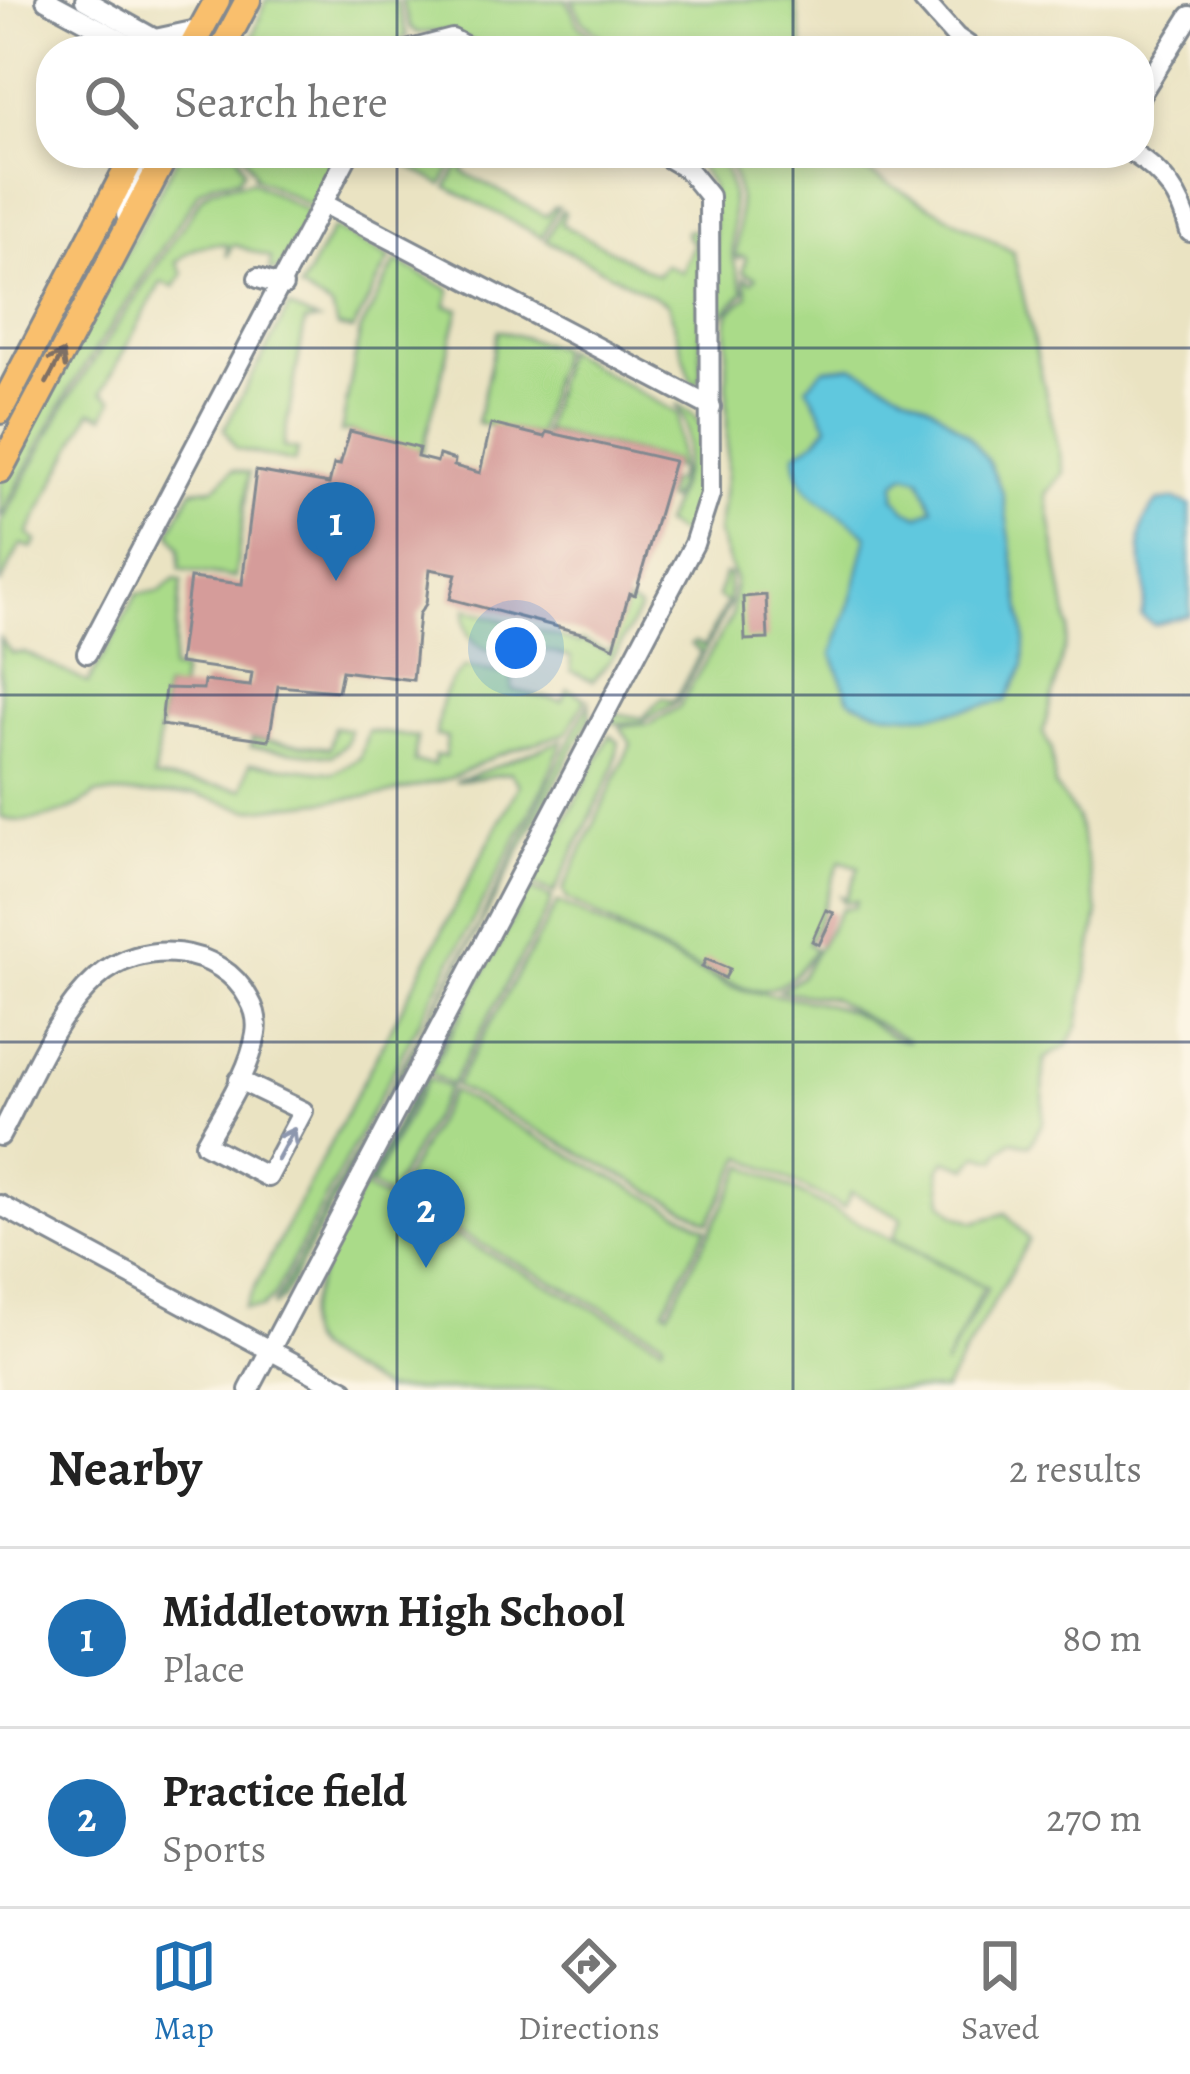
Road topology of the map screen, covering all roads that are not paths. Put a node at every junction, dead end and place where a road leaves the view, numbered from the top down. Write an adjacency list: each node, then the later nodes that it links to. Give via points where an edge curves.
1 (46, 0): 7 (street)
2 (85, 0): 8 (street)
3 (217, 0): 9 (main road)
4 (248, 0): 10 (main road)
5 (923, 0): 11 (street)
6 (1190, 16): 12 (street)
7 (129, 36)
8 (138, 36)
9 (197, 36)
10 (232, 36)
11 (955, 36)
12 (1154, 73)
13 (127, 168): 25 (main road)
14 (145, 168): 21 (street)
15 (159, 168): 21 (main road)
16 (342, 168): 19 (street)
17 (685, 168): 24 (street, via 709,196)
18 (1153, 168): 20 (street, via 1179,200)
19 (324, 204): 23 (street); 24 (street)
20 (1190, 232)
21 (120, 244): 26 (main road, one-way to 21)
22 (258, 278): 23 (street)
23 (283, 286): 27 (street)
24 (711, 407): 31 (street, via 710,494 694,544)
25 (0, 411)
26 (0, 470)
27 (87, 653)
28 (239, 1080): 28 (street, one-way to 28, via 206,1144 268,1178 303,1112); 29 (street, via 257,1034 244,989 207,959 148,954 118,963 80,996)
29 (0, 1136)
30 (0, 1204): 31 (street)
31 (268, 1351): 32 (street); 33 (street)
32 (249, 1390)
33 (344, 1390)

